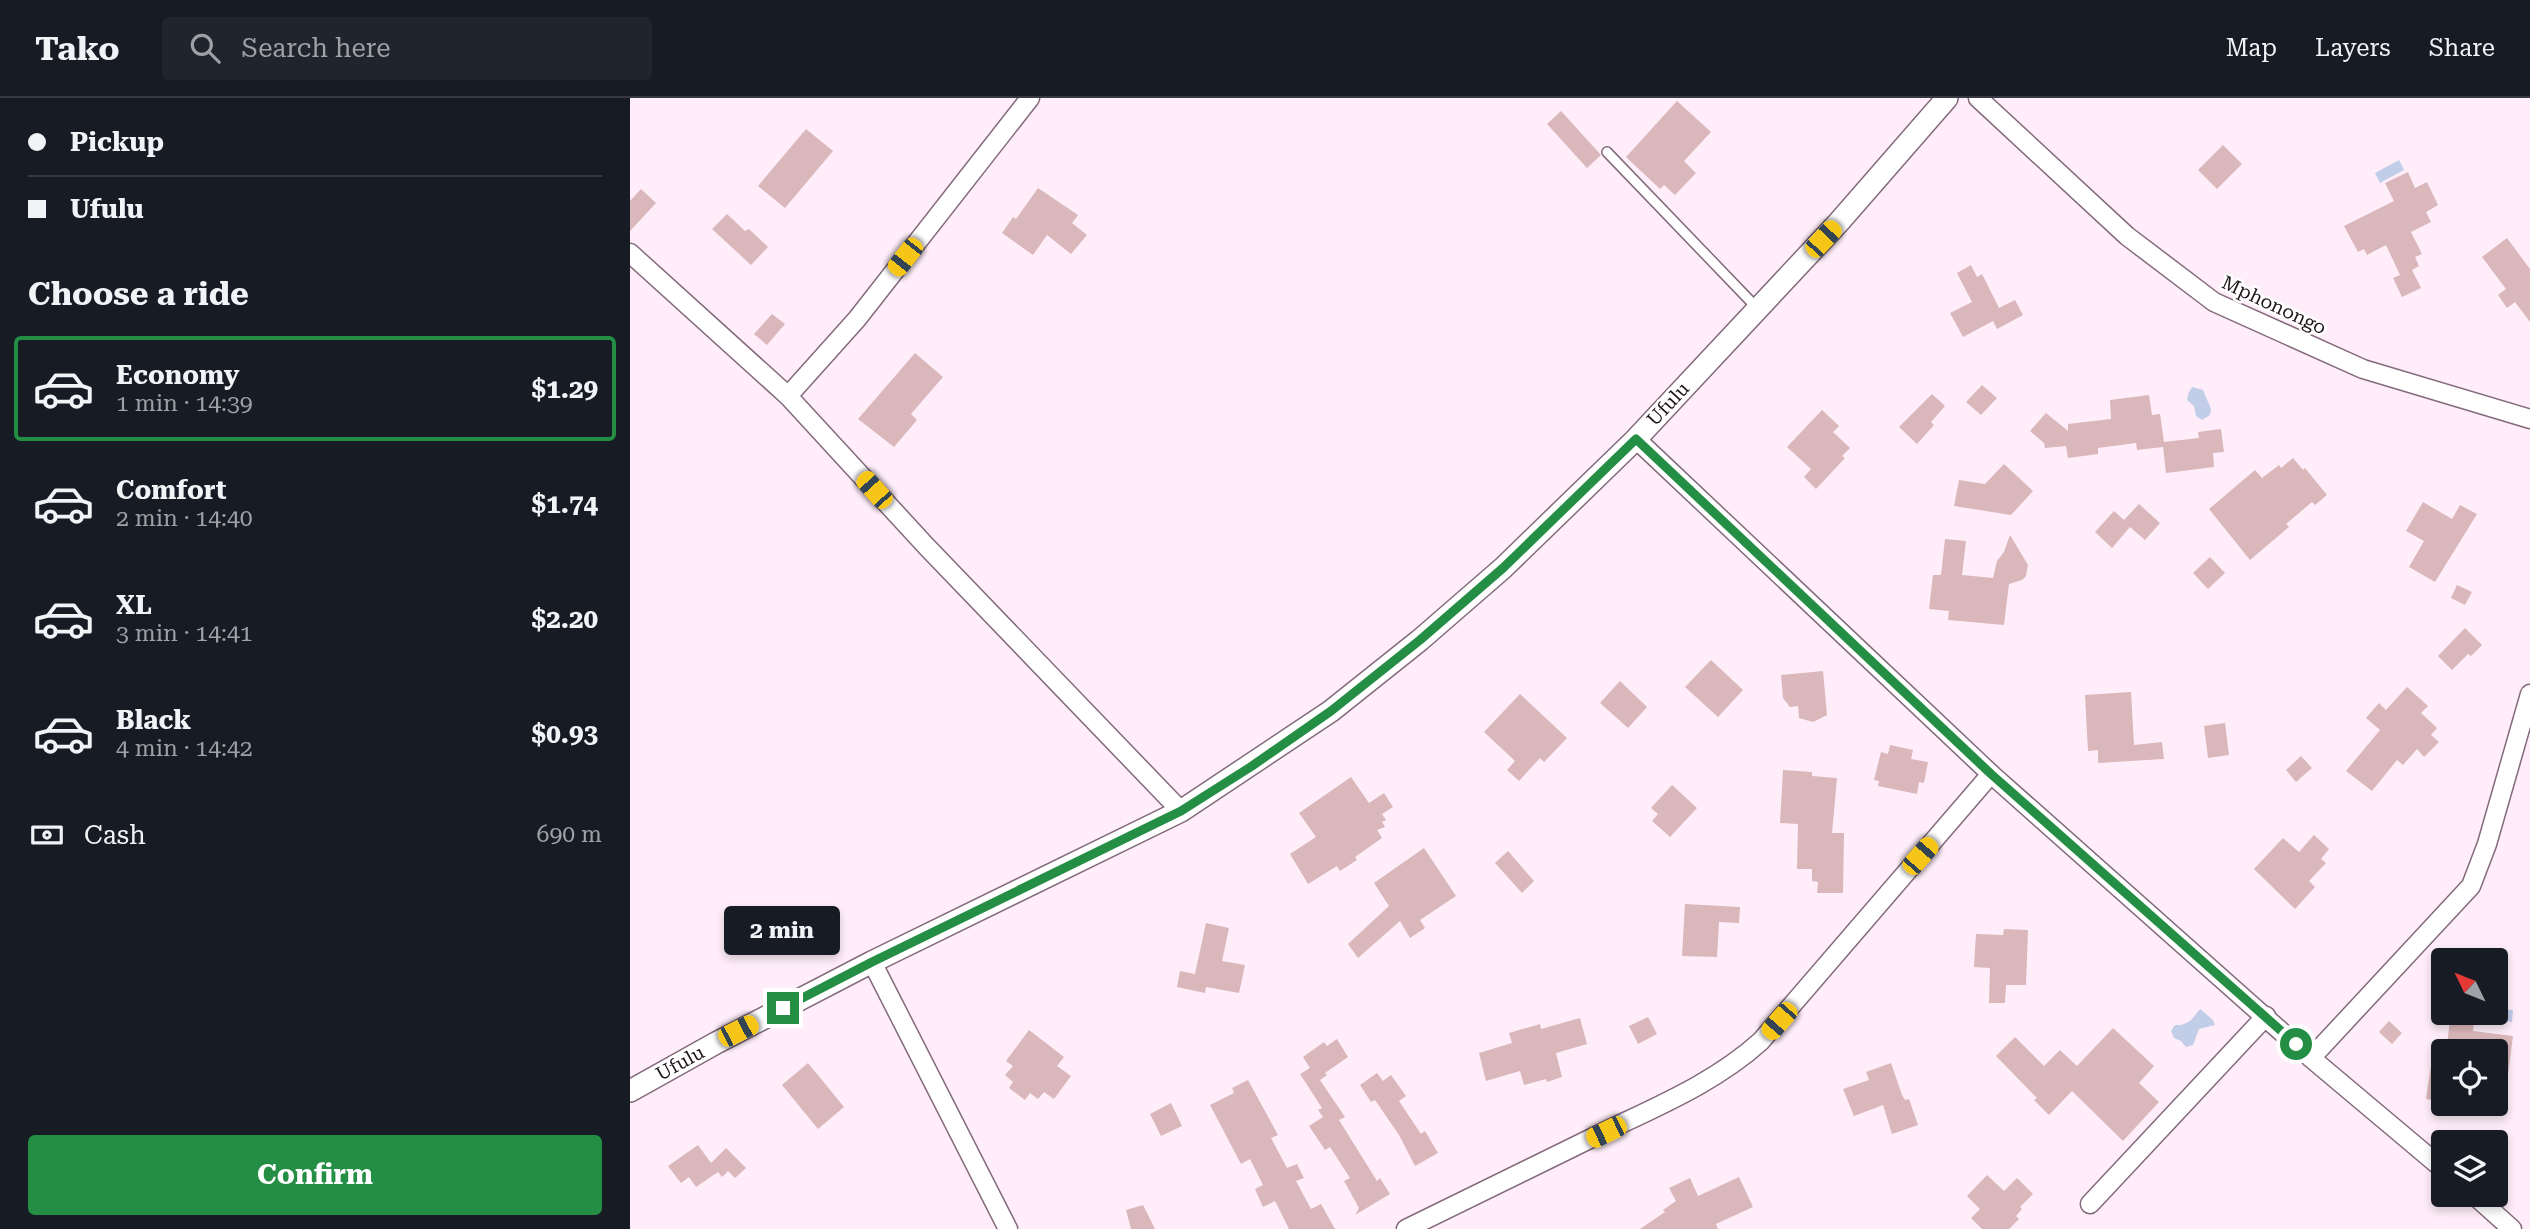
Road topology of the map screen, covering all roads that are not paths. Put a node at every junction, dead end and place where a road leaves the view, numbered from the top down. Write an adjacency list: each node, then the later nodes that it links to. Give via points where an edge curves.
1 (1030, 98): 7 (street, via 856,320)
2 (1947, 98): 6 (street, Ufulu)
3 (1978, 98): 8 (street, Mphonongo, via 2127,236 2214,302 2363,369)
4 (1606, 152): 6 (lane)
5 (630, 253): 7 (street)
6 (1758, 309): 9 (street, Ufulu)
7 (788, 396): 12 (street)
8 (2530, 419)
9 (1636, 439): 11 (street); 12 (street, Ufulu, via 1503,568 1420,640 1331,711)
10 (2530, 694): 15 (street, via 2471,886)
11 (1991, 774): 14 (street); 21 (street, via 1740,1060 1642,1114)
12 (1181, 811): 13 (street, Ufulu)
13 (872, 962): 16 (street, Ufulu); 20 (street)
14 (2266, 1016): 15 (street); 18 (street)
15 (2311, 1058): 17 (street)
16 (630, 1091)
17 (2431, 1159)
18 (2090, 1205)
19 (2487, 1207): 22 (street)
20 (1008, 1229)
21 (1406, 1229)
22 (2512, 1229)

